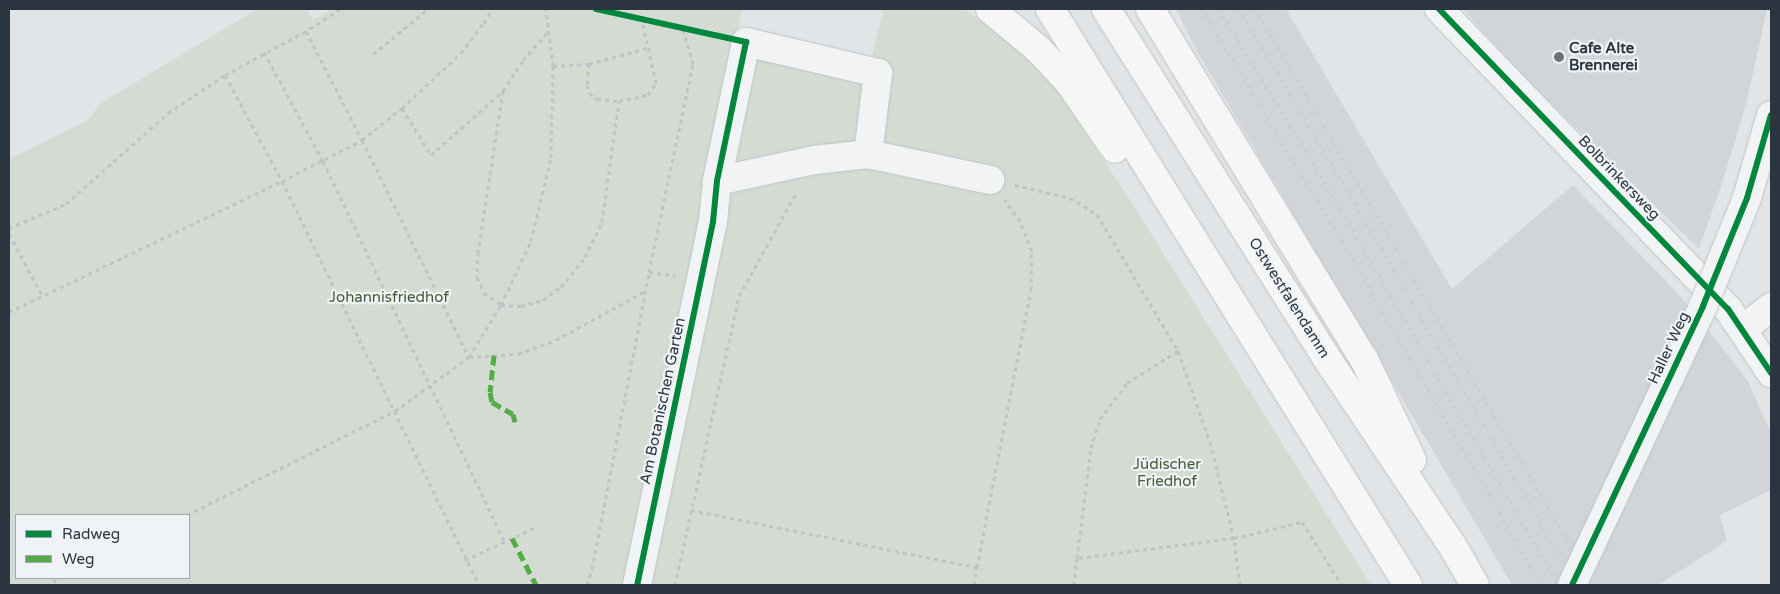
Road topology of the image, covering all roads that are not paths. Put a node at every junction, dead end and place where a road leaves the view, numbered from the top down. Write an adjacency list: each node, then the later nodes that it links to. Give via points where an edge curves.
1 (990, 9): 10 (highway, via 1039,50 1069,82 1179,250)
2 (1050, 9): 10 (highway)
3 (1106, 9): 14 (highway, Ostwestfalendamm, via 1332,366)
4 (1150, 9): 14 (highway, via 1364,359)
5 (1439, 9): 12 (street, Bolbrinkersweg, via 1728,309)
6 (1771, 115): 18 (street, Haller Weg, bridge, via 1747,198 1706,298)
7 (868, 154): 8 (street); 9 (street, via 814,160); 9 (street, Am Botanischen Garten, via 878,73 746,42)
8 (990, 180)
9 (717, 182): 15 (street, Am Botanischen Garten, via 713,222)
10 (1231, 303): 16 (highway)
11 (1771, 307): 12 (street)
12 (1743, 329): 13 (street, Bolbrinkersweg)
13 (1771, 373)
14 (1452, 545): 17 (highway, Ostwestfalendamm)
15 (637, 585)
16 (1408, 585)
17 (1475, 585)
18 (1572, 585)

